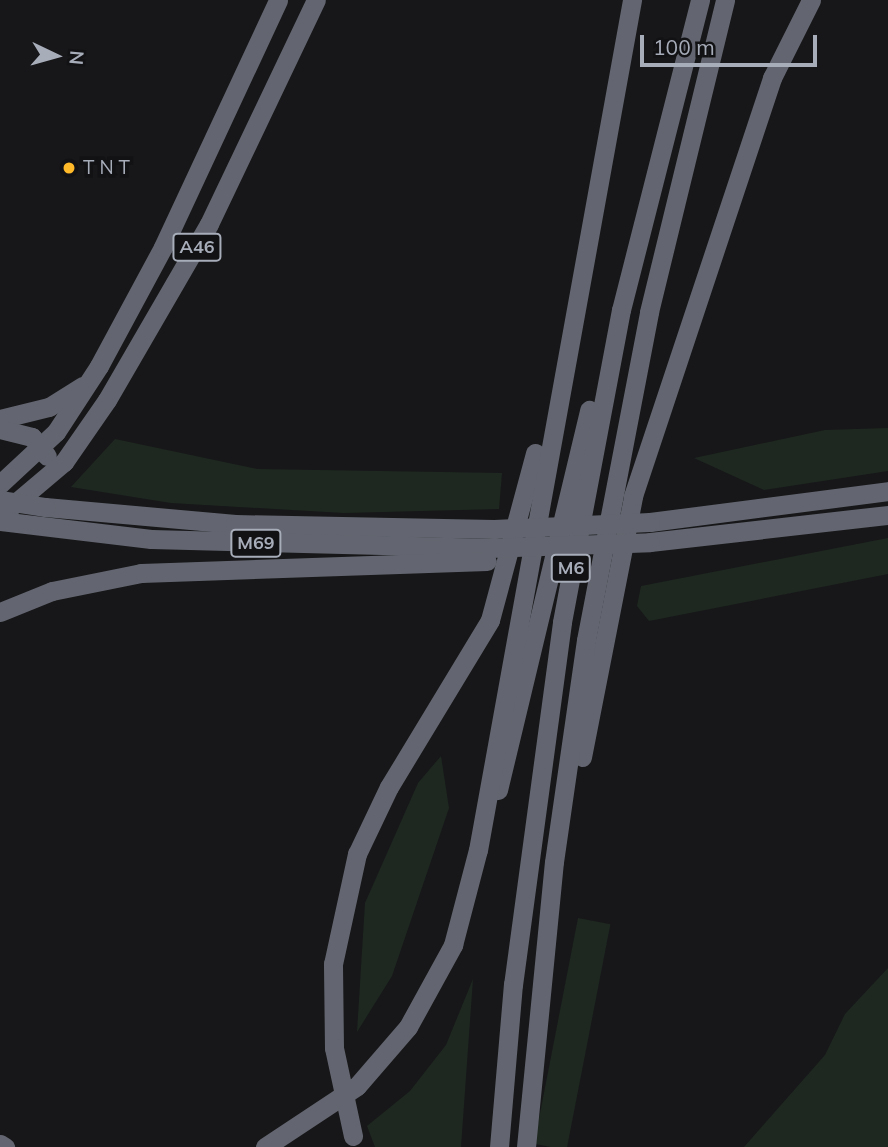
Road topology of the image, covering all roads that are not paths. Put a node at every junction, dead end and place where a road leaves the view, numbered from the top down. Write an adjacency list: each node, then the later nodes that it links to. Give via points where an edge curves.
1 (278, 0): 9 (highway, A46, via 163,247)
2 (316, 0): 13 (highway, A46, via 181,275 86,433)
3 (632, 0): 7 (highway)
4 (700, 0): 8 (highway, M6)
5 (725, 0): 24 (highway, M6, via 613,488 561,807)
6 (811, 0): 24 (highway, via 778,60 634,496)
7 (584, 258): 23 (highway); 25 (highway, bridge, via 490,620 389,787 348,882 333,964 334,1048)
8 (621, 310): 23 (highway, via 575,462 500,784); 29 (highway, M6, via 547,717)
9 (99, 366): 10 (highway, A46, via 64,400); 12 (highway, A46)
10 (0, 419)
11 (0, 429): 12 (highway)
12 (43, 446): 13 (highway); 14 (highway, A46)
13 (48, 477): 18 (highway, A46)
14 (0, 484)
15 (888, 491): 20 (highway, M69)
16 (0, 500): 20 (highway, M69, bridge, via 235,524)
17 (888, 515): 20 (highway, M69)
18 (0, 516)
19 (0, 521): 21 (highway, M69, via 191,541)
20 (650, 532): 21 (highway, M69, bridge)
21 (489, 555): 22 (highway, via 141,573 52,591)
22 (0, 612)
23 (478, 850): 28 (highway, via 453,946 408,1027 357,1086)
24 (540, 985): 30 (highway, M6)
25 (354, 1141)
26 (0, 1144): 27 (highway)
27 (5, 1147)
28 (265, 1147)
29 (499, 1147)
30 (526, 1147)

